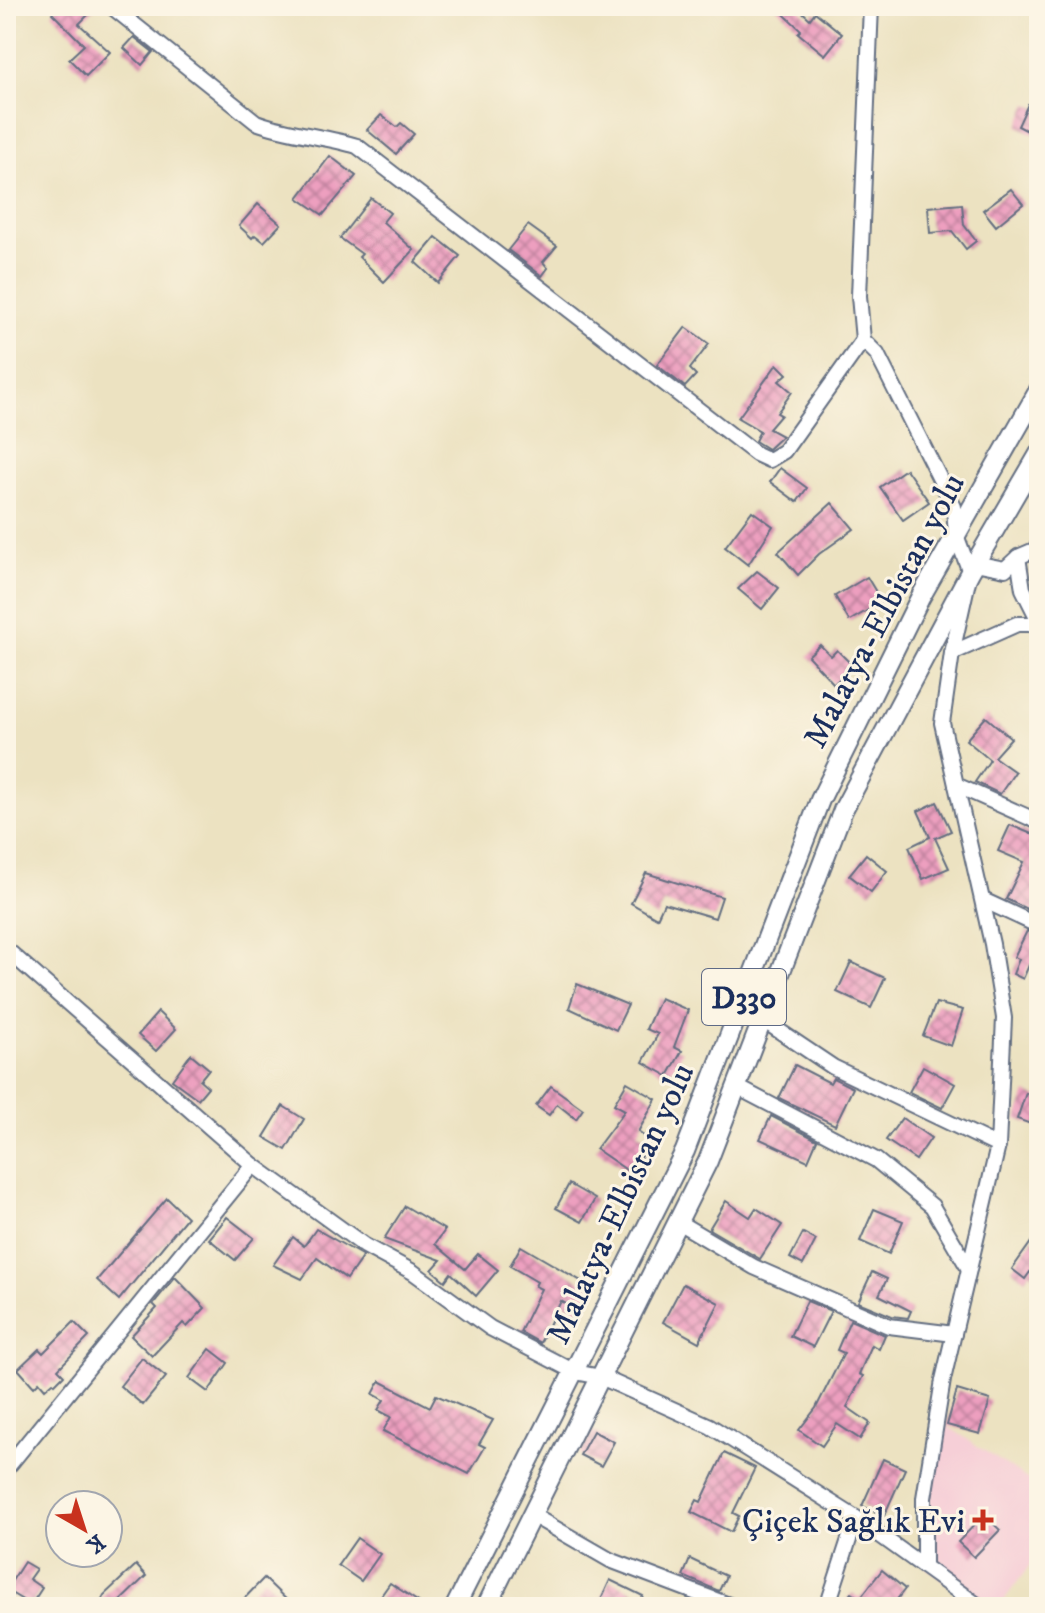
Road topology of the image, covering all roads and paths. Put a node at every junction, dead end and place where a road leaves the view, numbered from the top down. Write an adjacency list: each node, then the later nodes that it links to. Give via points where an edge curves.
1 (111, 6): 3 (street, via 256,122 357,146 769,460 784,451)
2 (871, 6): 3 (street, via 859,296)
3 (863, 340): 6 (street, via 877,354 954,507)
4 (1039, 390): 6 (main road, Malatya-Elbistan yolu / D330)
5 (1039, 454): 9 (main road, Malatya-Elbistan yolu / D330)
6 (956, 535): 9 (street); 24 (main road, Malatya-Elbistan yolu / D330, via 820,800 685,1151)
7 (1039, 548): 8 (street)
8 (1018, 557): 9 (street, via 1005,569); 10 (street, via 1023,589)
9 (972, 567): 11 (street); 17 (main road, Malatya-Elbistan yolu / D330, via 843,810)
10 (1039, 622): 11 (street, via 1017,624)
11 (952, 653): 12 (street, via 942,723)
12 (956, 785): 13 (street); 14 (street)
13 (1039, 822)
14 (983, 900): 15 (street); 19 (street, via 1004,1018)
15 (1039, 926)
16 (6, 949): 20 (street)
17 (763, 1020): 18 (main road, Malatya-Elbistan yolu / D330); 19 (street, via 833,1067)
18 (737, 1087): 21 (main road, Malatya-Elbistan yolu / D330); 22 (street, via 876,1160 932,1206)
19 (998, 1146): 22 (street)
20 (253, 1165): 24 (street, via 490,1328); 26 (street)
21 (678, 1222): 23 (street, via 754,1267 889,1326); 25 (main road, Malatya-Elbistan yolu / D330)
22 (969, 1269): 23 (street)
23 (954, 1334): 29 (street, via 924,1498)
24 (575, 1372): 25 (street); 30 (main road, Malatya-Elbistan yolu / D330)
25 (601, 1377): 27 (main road, Malatya-Elbistan yolu / D330); 28 (street, via 710,1426)
26 (6, 1469)
27 (532, 1515): 31 (main road, Malatya-Elbistan yolu / D330); 32 (street, via 610,1560)
28 (856, 1518): 29 (street); 33 (street)
29 (924, 1566): 34 (street)
30 (455, 1607)
31 (486, 1607)
32 (734, 1607)
33 (827, 1607)
34 (980, 1607)

